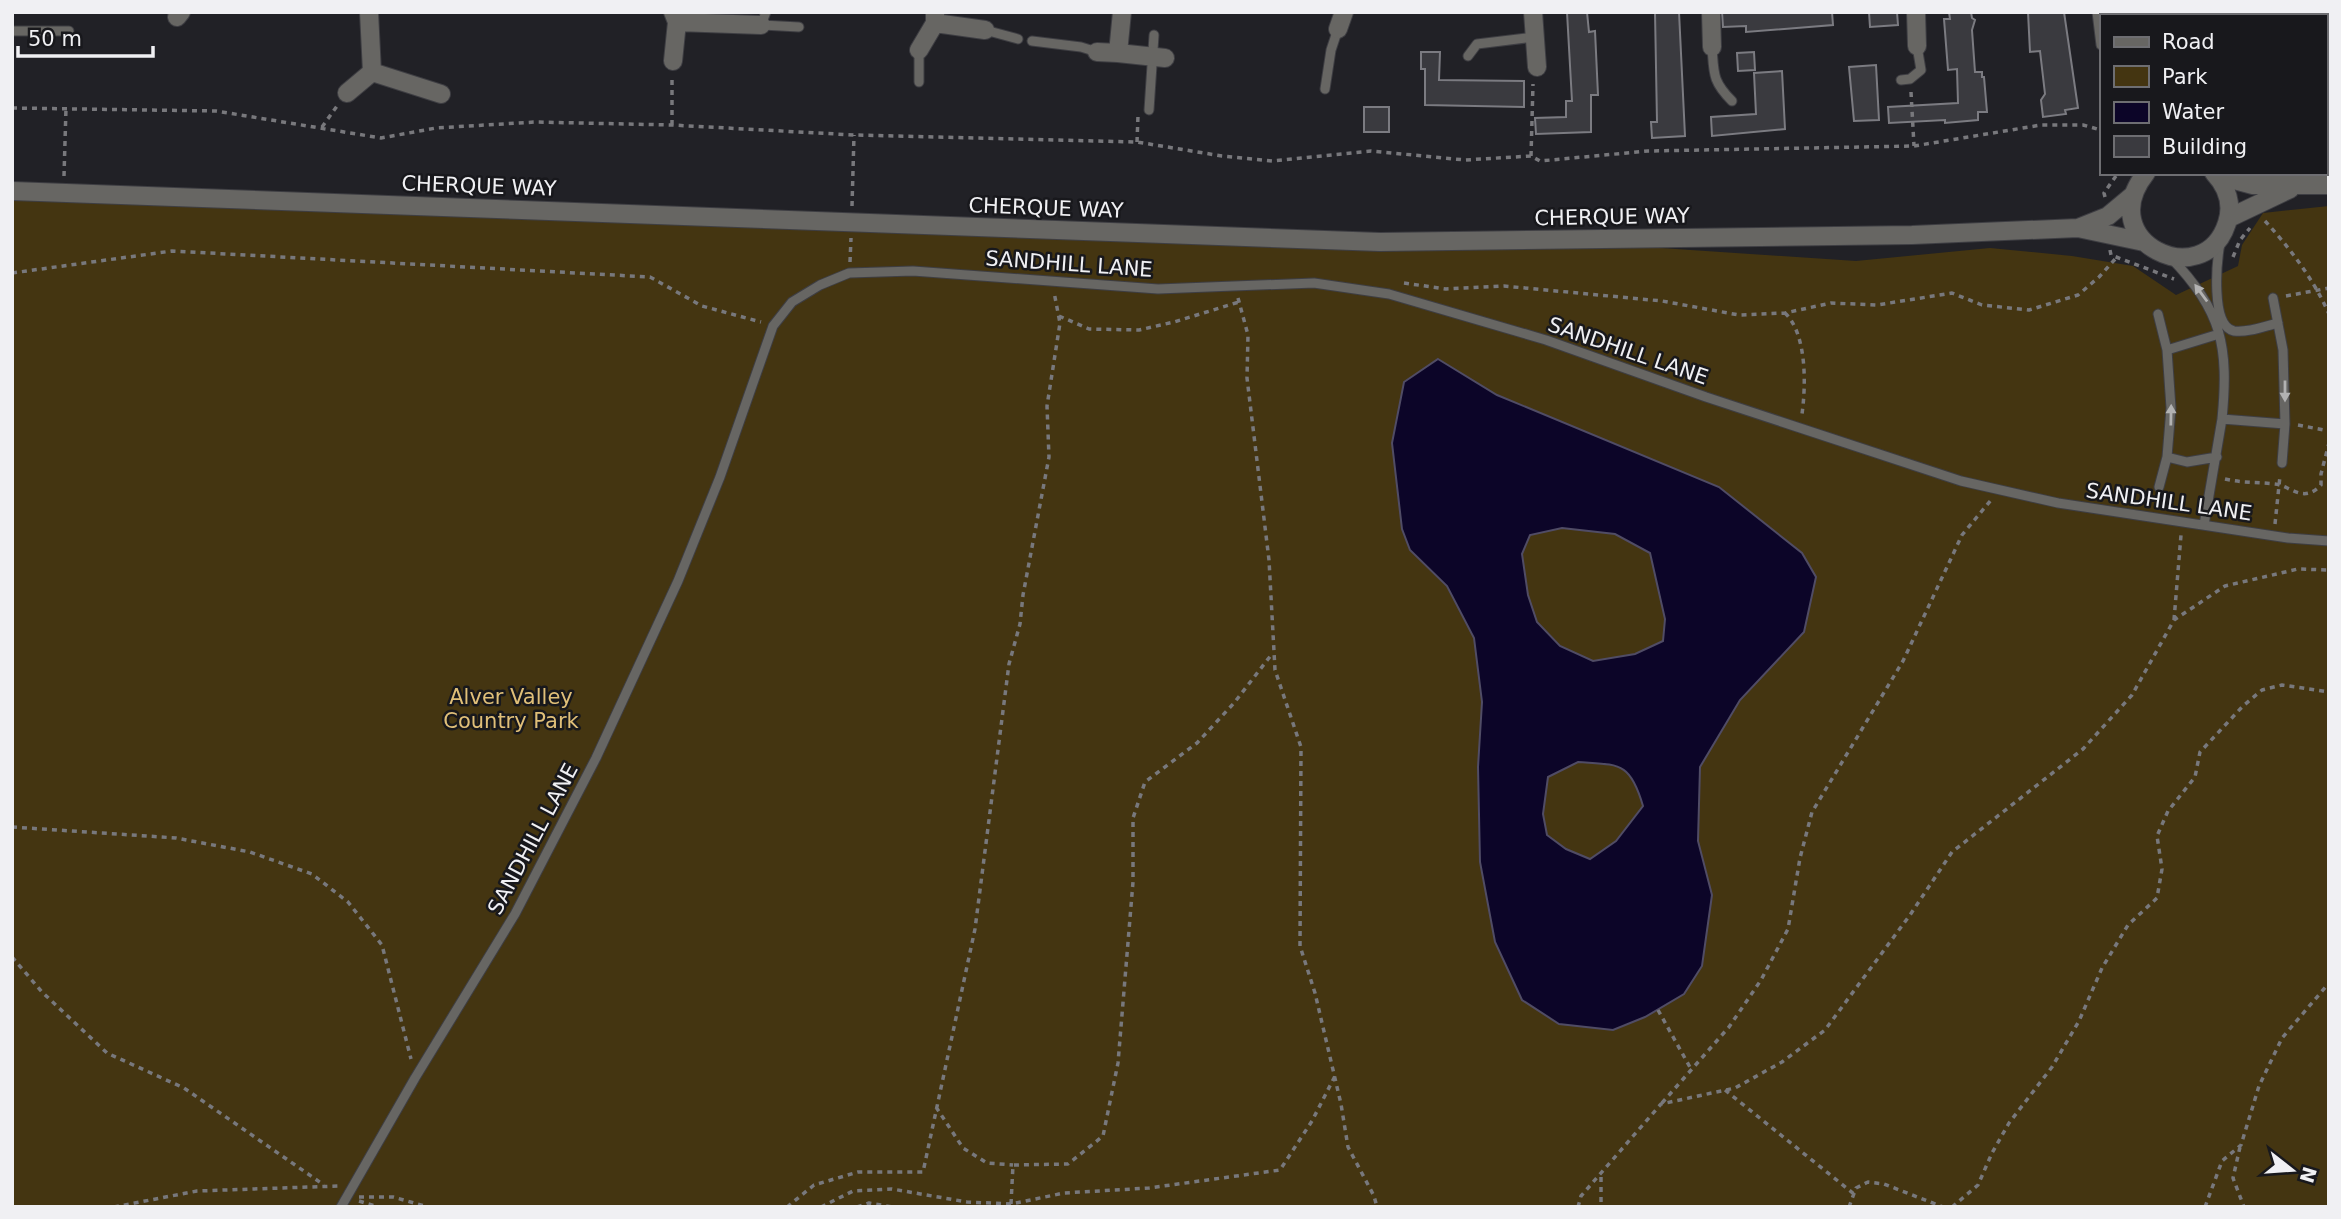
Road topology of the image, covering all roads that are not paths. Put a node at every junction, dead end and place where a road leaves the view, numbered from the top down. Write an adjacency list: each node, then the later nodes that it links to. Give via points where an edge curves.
1 (369, 12): 29 (street)
2 (1122, 12): 24 (street)
3 (1533, 12): 16 (street)
4 (1711, 12): 21 (street)
5 (1916, 12): 20 (street)
6 (2097, 12): 17 (lane)
7 (675, 17): 9 (street); 27 (street)
8 (935, 18): 13 (street); 22 (street)
9 (763, 19): 11 (lane)
10 (1341, 20): 32 (lane)
11 (799, 27)
12 (69, 30): 14 (lane)
13 (985, 30): 18 (lane)
14 (12, 31)
15 (1154, 35): 25 (lane)
16 (1535, 37): 26 (lane, via 1477,44); 28 (street)
17 (2100, 37)
18 (1018, 39)
19 (1032, 41): 23 (lane)
20 (1917, 46): 30 (lane, via 1921,70)
21 (1712, 47): 35 (lane, via 1718,87)
22 (919, 50): 31 (lane)
23 (1097, 52): 24 (street)
24 (1118, 53): 25 (street)
25 (1159, 57): 36 (lane)
26 (1468, 57)
27 (673, 61)
28 (1537, 67)
29 (372, 72): 33 (street); 34 (street)
30 (1906, 80)
31 (919, 82)
32 (1325, 89)
33 (347, 93)
34 (441, 94)
35 (1732, 101)
36 (1149, 110)
37 (2216, 175): 43 (street, via 2227,195)
38 (2218, 175): 41 (street, via 2253,185)
39 (2139, 181): 44 (street, CHERQUE WAY, via 2108,216); 45 (street, via 2132,220)
40 (2329, 185): 41 (street)
41 (2296, 186): 43 (street, via 2255,203)
42 (12, 191): 44 (street, CHERQUE WAY, via 1380,242)
43 (2225, 226): 46 (street, via 2205,251); 49 (lane, via 2216,289 2226,325 2241,331)
44 (2078, 228): 45 (street, CHERQUE WAY)
45 (2144, 242): 46 (street, CHERQUE WAY)
46 (2169, 257): 50 (lane, one-way to 46, via 2208,303)
47 (2273, 298): 49 (lane)
48 (2158, 314): 51 (lane)
49 (2278, 323): 53 (lane, one-way to 53)
50 (2219, 334): 51 (lane); 52 (lane, via 2224,372)
51 (2167, 350): 54 (lane, one-way to 51, via 2171,408)
52 (2222, 419): 53 (lane); 55 (lane)
53 (2285, 424): 56 (lane)
54 (2167, 457): 55 (lane, via 2187,462); 57 (lane)
55 (2217, 457): 58 (lane)
56 (2282, 463)
57 (2159, 487)
58 (2204, 525): 59 (lane, SANDHILL LANE); 60 (lane, SANDHILL LANE, via 2058,503 1961,481 1546,340 1389,294 1314,283 1157,289 914,271 849,273 792,302 773,326 678,580 596,758 515,914)
59 (2329, 541)
60 (341, 1207)

